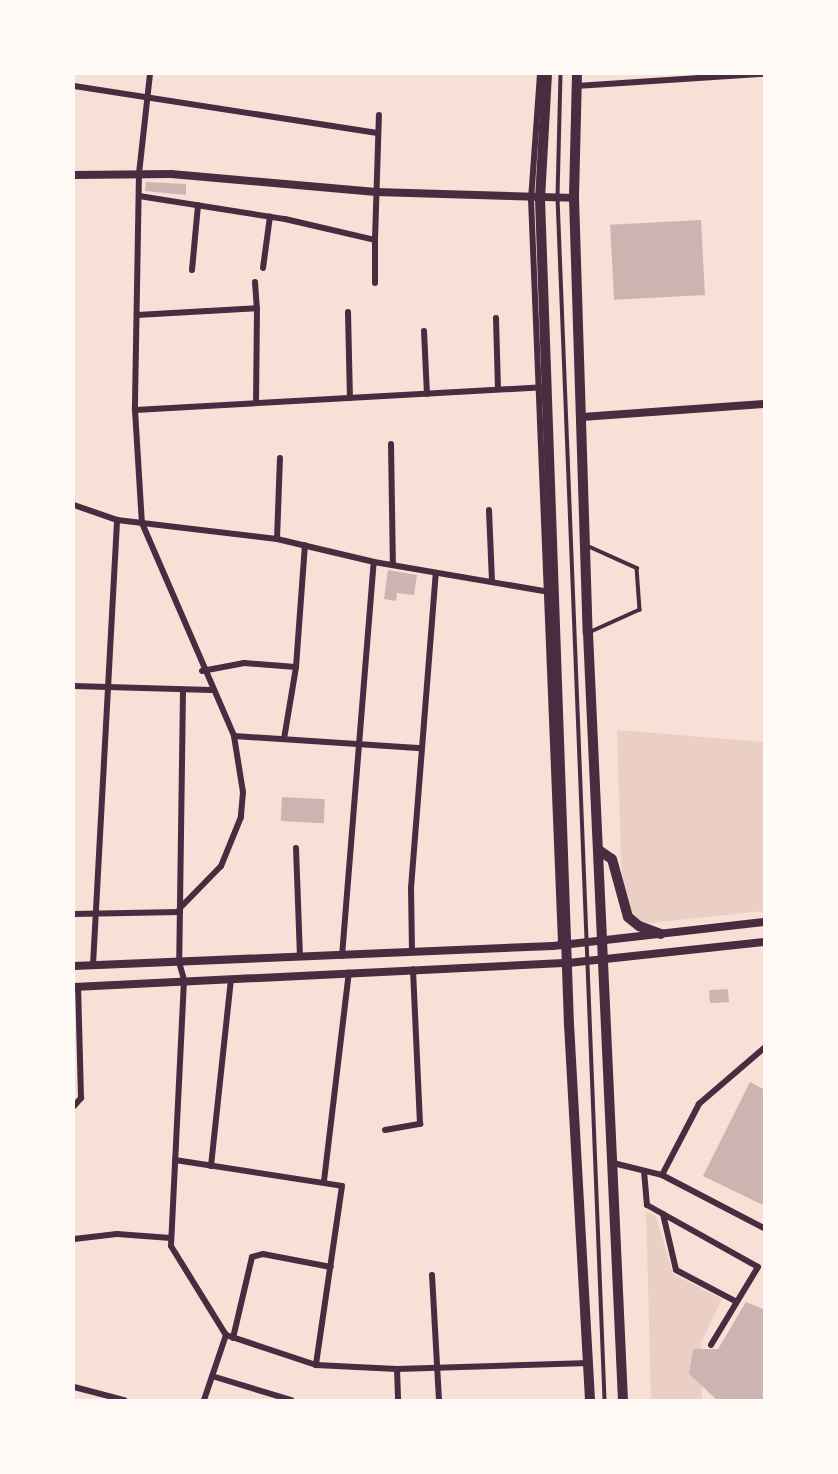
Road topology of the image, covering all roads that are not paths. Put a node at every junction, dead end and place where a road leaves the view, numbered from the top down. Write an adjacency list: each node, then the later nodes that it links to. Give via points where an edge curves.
1 (150, 74): 9 (street)
2 (540, 74): 18 (street)
3 (547, 74): 18 (main road)
4 (561, 74): 16 (lane)
5 (577, 74): 8 (main road)
6 (765, 74): 8 (street)
7 (74, 86): 9 (street)
8 (576, 86): 17 (main road)
9 (148, 100): 11 (street); 12 (street)
10 (379, 116): 11 (street)
11 (377, 133): 14 (street)
12 (139, 173): 13 (street); 14 (street); 15 (street)
13 (74, 175)
14 (376, 192): 18 (street); 21 (street)
15 (139, 196): 19 (street); 28 (street)
16 (558, 198): 17 (street); 18 (street); 72 (lane)
17 (574, 198): 38 (main road)
18 (535, 199): 31 (main road)
19 (198, 205): 20 (street); 23 (street)
20 (270, 216): 21 (street); 22 (street)
21 (375, 240): 25 (street)
22 (263, 268)
23 (191, 270)
24 (256, 282): 26 (street)
25 (375, 283)
26 (257, 308): 28 (street); 35 (street)
27 (348, 312): 34 (street)
28 (137, 315): 37 (street)
29 (496, 318): 32 (street)
30 (424, 331): 33 (street)
31 (543, 387): 32 (street); 52 (main road)
32 (498, 389): 33 (street)
33 (427, 394): 34 (street)
34 (350, 398): 35 (street)
35 (256, 403): 37 (street)
36 (765, 404): 38 (street)
37 (135, 410): 44 (street)
38 (582, 417): 47 (main road)
39 (391, 444): 49 (street)
40 (279, 458): 45 (street)
41 (74, 505): 43 (street)
42 (489, 510): 51 (street)
43 (117, 520): 44 (street); 57 (street)
44 (142, 523): 45 (street); 55 (street)
45 (277, 539): 46 (street)
46 (305, 545): 48 (street); 54 (street)
47 (586, 545): 53 (main road); 53 (lane, via 637,568 640,610)
48 (374, 562): 49 (street); 62 (street)
49 (393, 565): 50 (street)
50 (436, 572): 51 (street); 63 (street)
51 (492, 582): 52 (street)
52 (551, 592): 74 (main road)
53 (588, 633): 65 (main road)
54 (296, 667): 55 (street, via 244,663); 61 (street)
55 (202, 671): 59 (street)
56 (74, 686): 57 (street)
57 (109, 687): 58 (street); 67 (street)
58 (183, 690): 59 (street); 66 (street)
59 (211, 691): 60 (street)
60 (234, 736): 61 (street); 66 (street, via 243,792 240,817 221,866)
61 (284, 739): 62 (street)
62 (360, 744): 63 (street); 76 (street)
63 (422, 748): 75 (street, via 411,888)
64 (296, 848): 77 (street)
65 (600, 851): 70 (main road, via 612,859 628,917); 71 (main road)
66 (180, 910): 67 (street); 80 (street)
67 (96, 913): 68 (street); 82 (street)
68 (74, 914)
69 (765, 922): 70 (street)
70 (661, 934): 71 (street)
71 (605, 940): 72 (street); 78 (main road)
72 (586, 942): 74 (street); 79 (lane)
73 (765, 942): 78 (street)
74 (564, 944): 75 (street); 81 (main road)
75 (412, 951): 76 (street)
76 (342, 956): 77 (street)
77 (300, 957): 80 (street)
78 (605, 960): 79 (street); 94 (main road)
79 (588, 961): 81 (street); 120 (lane)
80 (179, 962): 82 (street); 87 (street)
81 (568, 963): 84 (street); 108 (main road)
82 (93, 965): 83 (street)
83 (74, 966)
84 (414, 969): 85 (street); 92 (street, via 420,1124)
85 (349, 972): 86 (street); 98 (street)
86 (231, 979): 87 (street); 95 (street)
87 (184, 980): 88 (street); 93 (street)
88 (76, 987): 91 (street, via 81,1098)
89 (765, 1048): 90 (street)
90 (761, 1053): 97 (street, via 699,1104)
91 (74, 1106)
92 (385, 1130)
93 (175, 1160): 95 (street); 101 (street)
94 (613, 1163): 96 (street); 121 (main road)
95 (211, 1166): 98 (street)
96 (644, 1171): 97 (street); 99 (street, via 647,1205)
97 (662, 1175): 100 (street)
98 (324, 1181): 103 (street, via 336,1182 343,1189)
99 (663, 1214): 105 (street, via 676,1270); 105 (street, via 758,1266)
100 (765, 1228)
101 (171, 1238): 102 (street, via 117,1234); 106 (street)
102 (74, 1239)
103 (331, 1266): 106 (street, via 263,1254 252,1257); 109 (street)
104 (432, 1275): 110 (street)
105 (735, 1301): 107 (street)
106 (230, 1337): 109 (street); 112 (street)
107 (711, 1345)
108 (589, 1363): 110 (street); 119 (main road)
109 (316, 1365): 111 (street)
110 (439, 1368): 111 (street); 118 (street)
111 (397, 1369): 117 (street)
112 (212, 1376): 115 (street); 116 (street)
113 (74, 1387): 114 (street)
114 (120, 1400)
115 (204, 1401)
116 (291, 1401)
117 (398, 1401)
118 (439, 1401)
119 (590, 1401)
120 (605, 1401)
121 (623, 1401)

